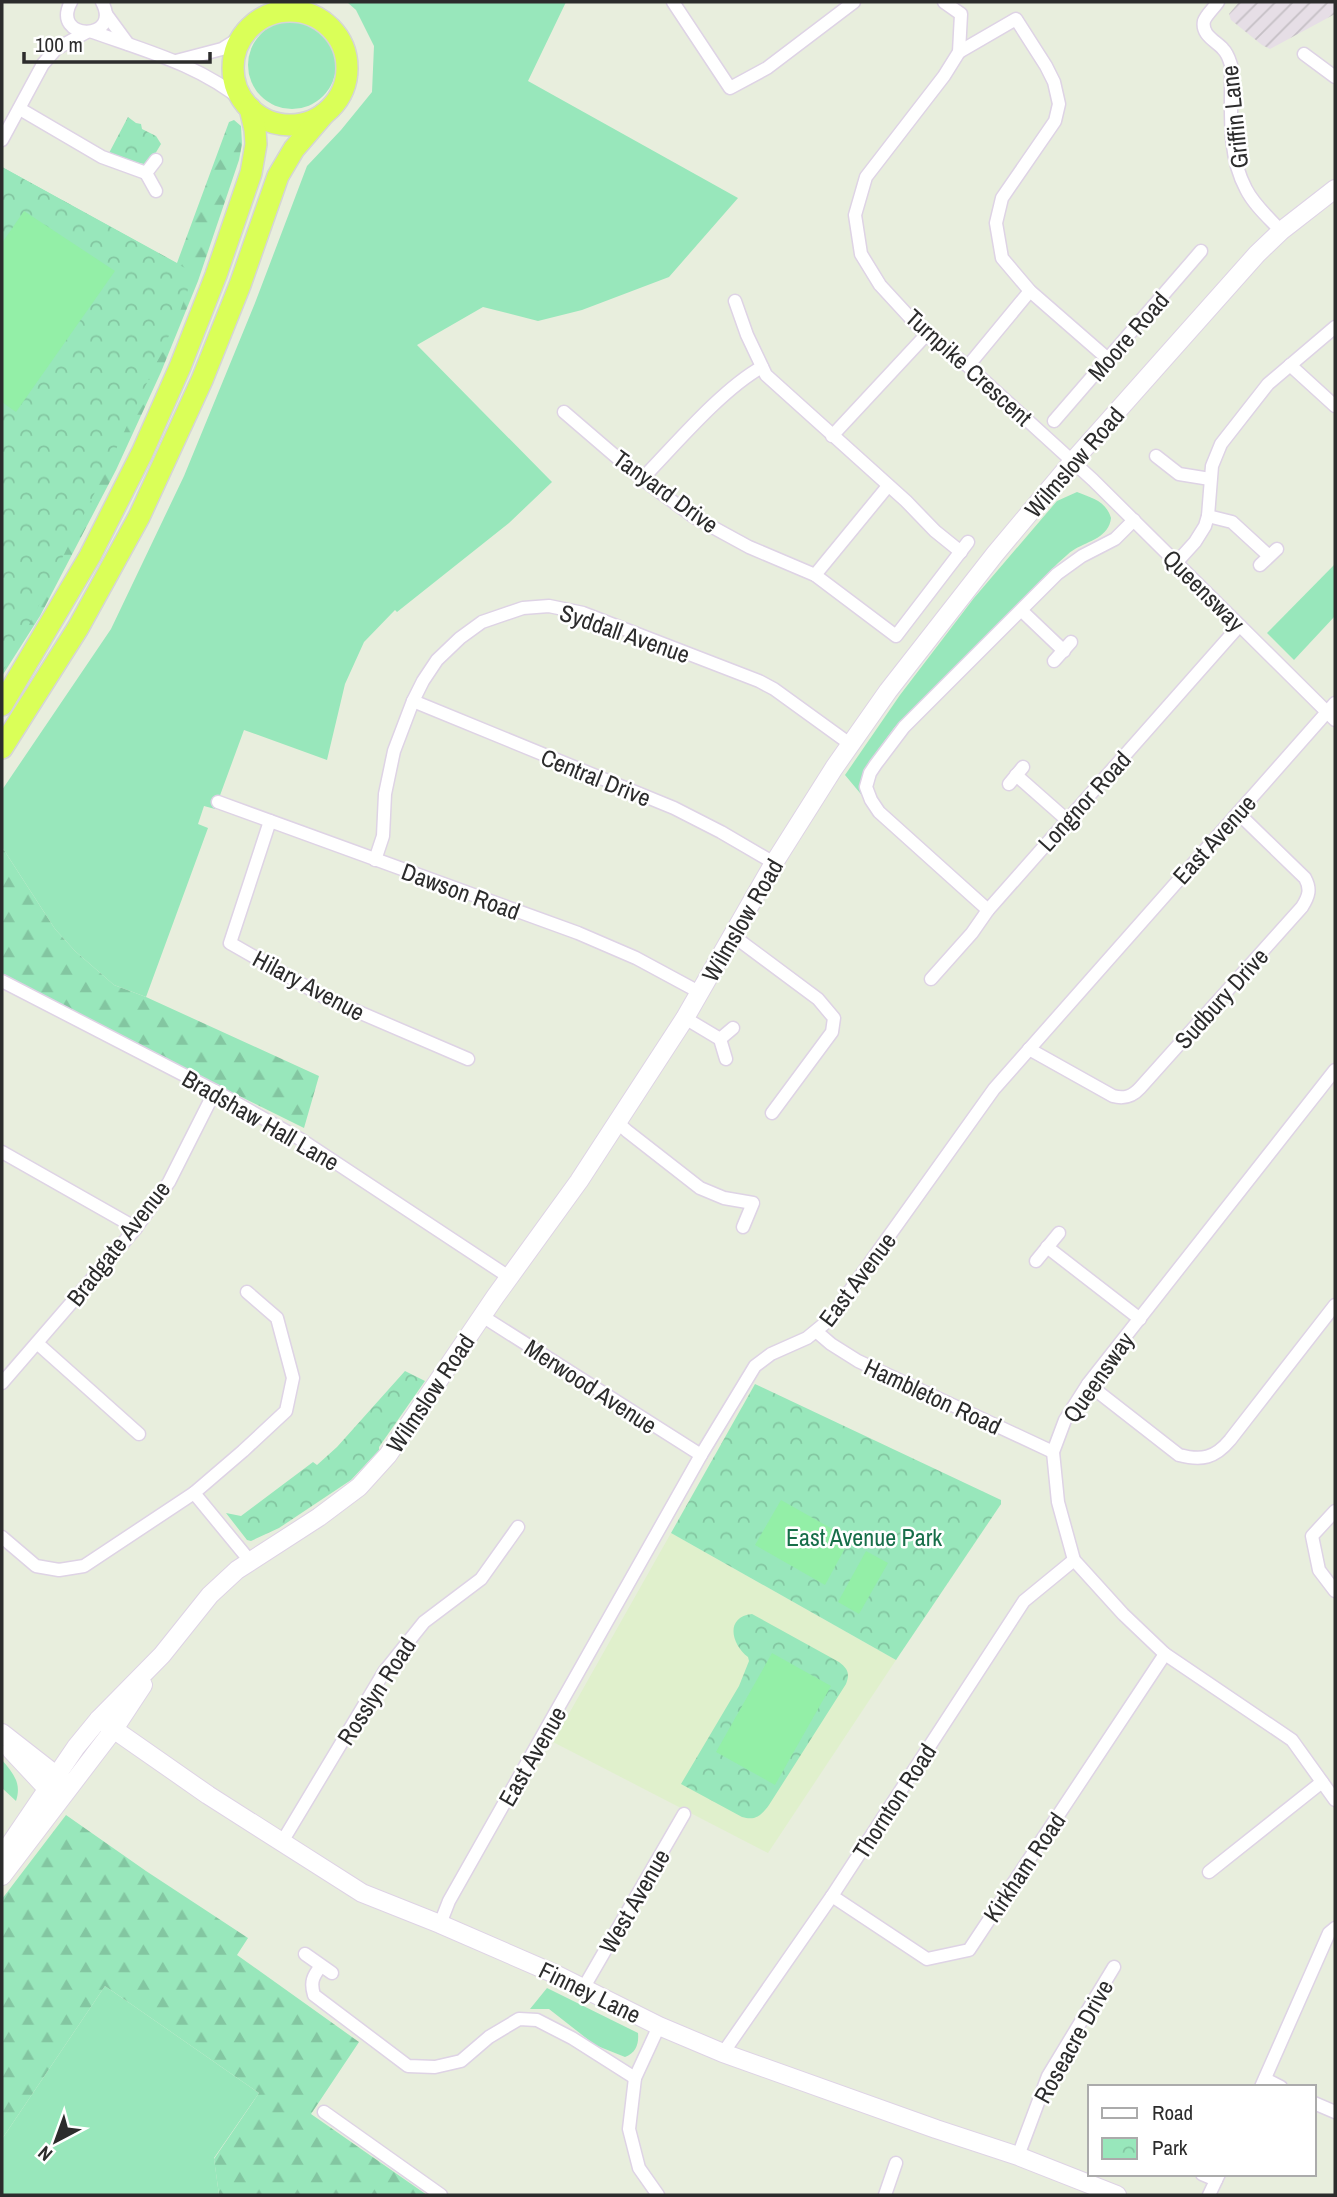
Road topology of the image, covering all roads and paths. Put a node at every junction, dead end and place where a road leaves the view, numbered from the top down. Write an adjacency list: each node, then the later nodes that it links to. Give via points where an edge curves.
1 (256, 2): 11 (highway)
2 (672, 2): 3 (street, via 730,88 767,68)
3 (854, 2)
4 (944, 2): 14 (street, Turnpike Crescent, via 961,14)
5 (1218, 2): 26 (street, Griffin Lane, via 1205,20 1205,31 1226,52 1231,65 1237,172 1247,192)
6 (69, 3): 9 (street)
7 (104, 5): 10 (street, via 102,25); 12 (street)
8 (306, 9): 11 (highway, via 274,13); 20 (highway, via 338,37 346,60 339,98)
9 (69, 22): 10 (street, via 75,29); 13 (street)
10 (89, 32): 12 (street); 13 (street)
11 (246, 33): 16 (street, via 222,49); 18 (highway, via 236,50 233,69)
12 (128, 44): 16 (street)
13 (56, 49): 19 (street, via 35,75)
14 (958, 52): 28 (street, Turnpike Crescent, via 1016,19 1054,82 1059,104 1055,121 1002,198 996,223 1002,258); 31 (street, Turnpike Crescent, via 866,177 855,215 861,254 880,285)
15 (1304, 54): 17 (street)
16 (176, 61): 18 (street, via 211,78)
17 (1335, 77)
18 (247, 105): 20 (highway, via 271,121 288,125); 54 (highway, via 256,145 251,173 180,368 90,556)
19 (20, 109): 21 (street); 23 (street, via 102,157)
20 (324, 114): 57 (highway, via 278,176 202,380 139,517 72,638)
21 (2, 140)
22 (156, 160): 23 (street)
23 (146, 173): 25 (street)
24 (1335, 189): 26 (main road, Wilmslow Road)
25 (156, 191)
26 (1281, 232): 41 (main road, Wilmslow Road)
27 (1201, 251): 32 (street, Moore Road)
28 (1030, 291): 32 (street); 34 (street)
29 (735, 300): 35 (street)
30 (1335, 327): 33 (street)
31 (926, 335): 34 (street, Turnpike Crescent); 39 (street)
32 (1108, 359): 38 (street, Moore Road)
33 (1290, 365): 36 (street); 43 (street, via 1262,390 1228,434 1215,455)
34 (968, 366): 41 (street, Turnpike Crescent)
35 (762, 367): 39 (street); 42 (street, via 726,394)
36 (1335, 406)
37 (564, 412): 42 (street, Tanyard Drive)
38 (1055, 421)
39 (832, 436): 44 (street)
40 (1156, 456): 43 (street, via 1179,474)
41 (1073, 461): 46 (street, Queensway); 56 (main road, Wilmslow Road, via 908,664)
42 (642, 479): 49 (street, Tanyard Drive, via 694,517)
43 (1210, 479): 45 (street)
44 (888, 486): 49 (street); 49 (street, Tanyard Drive, via 965,547 895,636)
45 (1208, 516): 47 (street, via 1232,522); 48 (street, via 1201,534)
46 (1134, 520): 48 (street, Queensway); 50 (street, via 1115,539 1072,562)
47 (1268, 556)
48 (1176, 563): 51 (street, Queensway)
49 (815, 575)
50 (1022, 611): 52 (street, via 1068,647); 65 (street, via 904,727 870,773 866,787 879,812)
51 (1239, 626): 55 (street, Queensway); 61 (street, Longnor Road)
52 (1054, 661)
53 (413, 701): 56 (street, Syddall Avenue, via 437,660 482,622 523,608 549,606 583,613 759,681); 63 (street, Syddall Avenue, via 394,751 383,836); 64 (street, Central Drive, via 674,808)
54 (2, 705)
55 (1332, 712): 60 (street, East Avenue)
56 (850, 744): 64 (main road, Wilmslow Road)
57 (2, 748)
58 (1016, 775): 61 (street)
59 (218, 802): 62 (street, Dawson Road)
60 (1238, 813): 73 (street, East Avenue); 73 (street, Sudbury Drive, via 1305,878 1309,895 1302,907 1131,1096 1113,1096)
61 (1067, 820): 65 (street, Longnor Road)
62 (270, 821): 63 (street, Dawson Road); 74 (street, Hilary Avenue, via 230,943 326,998)
63 (375, 860): 69 (street, Dawson Road, via 578,933)
64 (774, 863): 66 (main road, Wilmslow Road)
65 (988, 910): 67 (street, Longnor Road)
66 (732, 935): 69 (main road, Wilmslow Road); 78 (street, via 817,999 834,1018 832,1032)
67 (931, 979)
68 (2, 981): 77 (street, Bradshaw Hall Lane)
69 (699, 992): 70 (main road, Wilmslow Road)
70 (685, 1018): 72 (street); 79 (main road, Wilmslow Road)
71 (733, 1028): 72 (street)
72 (720, 1039): 75 (street)
73 (1029, 1049): 91 (street, East Avenue)
74 (468, 1059)
75 (726, 1059)
76 (1335, 1070): 90 (street, Queensway)
77 (215, 1091): 82 (street, Bradgate Avenue, via 169,1182); 86 (street, Bradshaw Hall Lane, via 300,1139)
78 (772, 1113)
79 (617, 1122): 81 (street, via 700,1188 753,1203); 86 (main road, Wilmslow Road)
80 (2, 1152): 82 (street)
81 (743, 1227)
82 (136, 1228): 92 (street, Bradgate Avenue)
83 (1059, 1233): 84 (street)
84 (1047, 1247): 85 (street); 90 (street)
85 (1036, 1261)
86 (509, 1277): 89 (main road, Wilmslow Road)
87 (247, 1292): 98 (street, via 277,1318 293,1378 286,1411)
88 (1335, 1305): 94 (street, via 1212,1457 1180,1455)
89 (482, 1316): 97 (street, Merwood Avenue); 103 (main road, Wilmslow Road, via 419,1412 369,1477 319,1517)
90 (1140, 1319): 94 (street, Queensway)
91 (817, 1332): 96 (street, Hambleton Road, via 858,1361); 97 (street, East Avenue, via 755,1366)
92 (37, 1343): 93 (street, Bradgate Avenue); 95 (street)
93 (2, 1383)
94 (1088, 1384): 96 (street, Queensway, via 1065,1420)
95 (139, 1434)
96 (1053, 1452): 102 (street, Queensway, via 1058,1502)
97 (701, 1455): 123 (street, East Avenue)
98 (194, 1493): 101 (street, via 84,1566 59,1570 36,1566); 103 (street)
99 (1335, 1511): 104 (street, via 1312,1536 1319,1570)
100 (518, 1527): 118 (street, Rosslyn Road, via 481,1579 424,1622 403,1646)
101 (2, 1537)
102 (1074, 1560): 105 (street, Queensway); 122 (street, Thornton Road, via 1024,1601)
103 (250, 1561): 106 (main road, Wilmslow Road, via 210,1595)
104 (1335, 1591)
105 (1165, 1654): 113 (street, Queensway, via 1292,1740); 122 (street, Kirkham Road, via 969,1950 927,1959)
106 (162, 1655): 107 (main road, Wilmslow Road); 108 (main road, Wilmslow Road)
107 (99, 1719): 108 (main road, Finney Lane); 111 (main road, Wilmslow Road)
108 (114, 1729): 114 (main road, Wilmslow Road); 118 (main road, Finney Lane)
109 (2, 1732): 111 (main road, via 43,1755 61,1756); 112 (main road)
110 (2, 1740): 112 (main road)
111 (76, 1747): 112 (main road, Wilmslow Road)
112 (51, 1782): 114 (main road); 116 (main road); 119 (main road, Wilmslow Road)
113 (1322, 1782): 115 (street, Queensway); 120 (street)
114 (71, 1787): 116 (main road, Wilmslow Road)
115 (1335, 1800)
116 (60, 1801): 121 (main road, Wilmslow Road)
117 (684, 1814): 129 (street, West Avenue)
118 (282, 1842): 123 (main road, Finney Lane, via 362,1893)
119 (2, 1856)
120 (1209, 1872)
121 (2, 1875)
122 (832, 1896): 131 (street, Thornton Road)
123 (440, 1924): 129 (main road, Finney Lane)
124 (1335, 1928): 133 (street, via 1323,1945)
125 (305, 1954): 126 (street)
126 (321, 1966): 128 (street); 132 (street, via 311,1986 314,1995 408,2066 435,2067 461,2061 519,2019 537,2020)
127 (1114, 1967): 137 (street, Roseacre Drive, via 1048,2076)
128 (332, 1973)
129 (584, 1987): 130 (main road, Finney Lane)
130 (659, 2025): 131 (main road, Finney Lane); 132 (street)
131 (723, 2053): 137 (main road, Finney Lane)
132 (635, 2078): 142 (street, via 629,2129 639,2168)
133 (1263, 2083)
134 (1316, 2103): 136 (street)
135 (324, 2112): 141 (street)
136 (1335, 2112)
137 (1018, 2155): 143 (main road, Finney Lane)
138 (896, 2162): 140 (street)
139 (1217, 2177): 144 (street)
140 (892, 2190)
141 (441, 2195)
142 (658, 2195)
143 (1117, 2195)
144 (1209, 2195)

